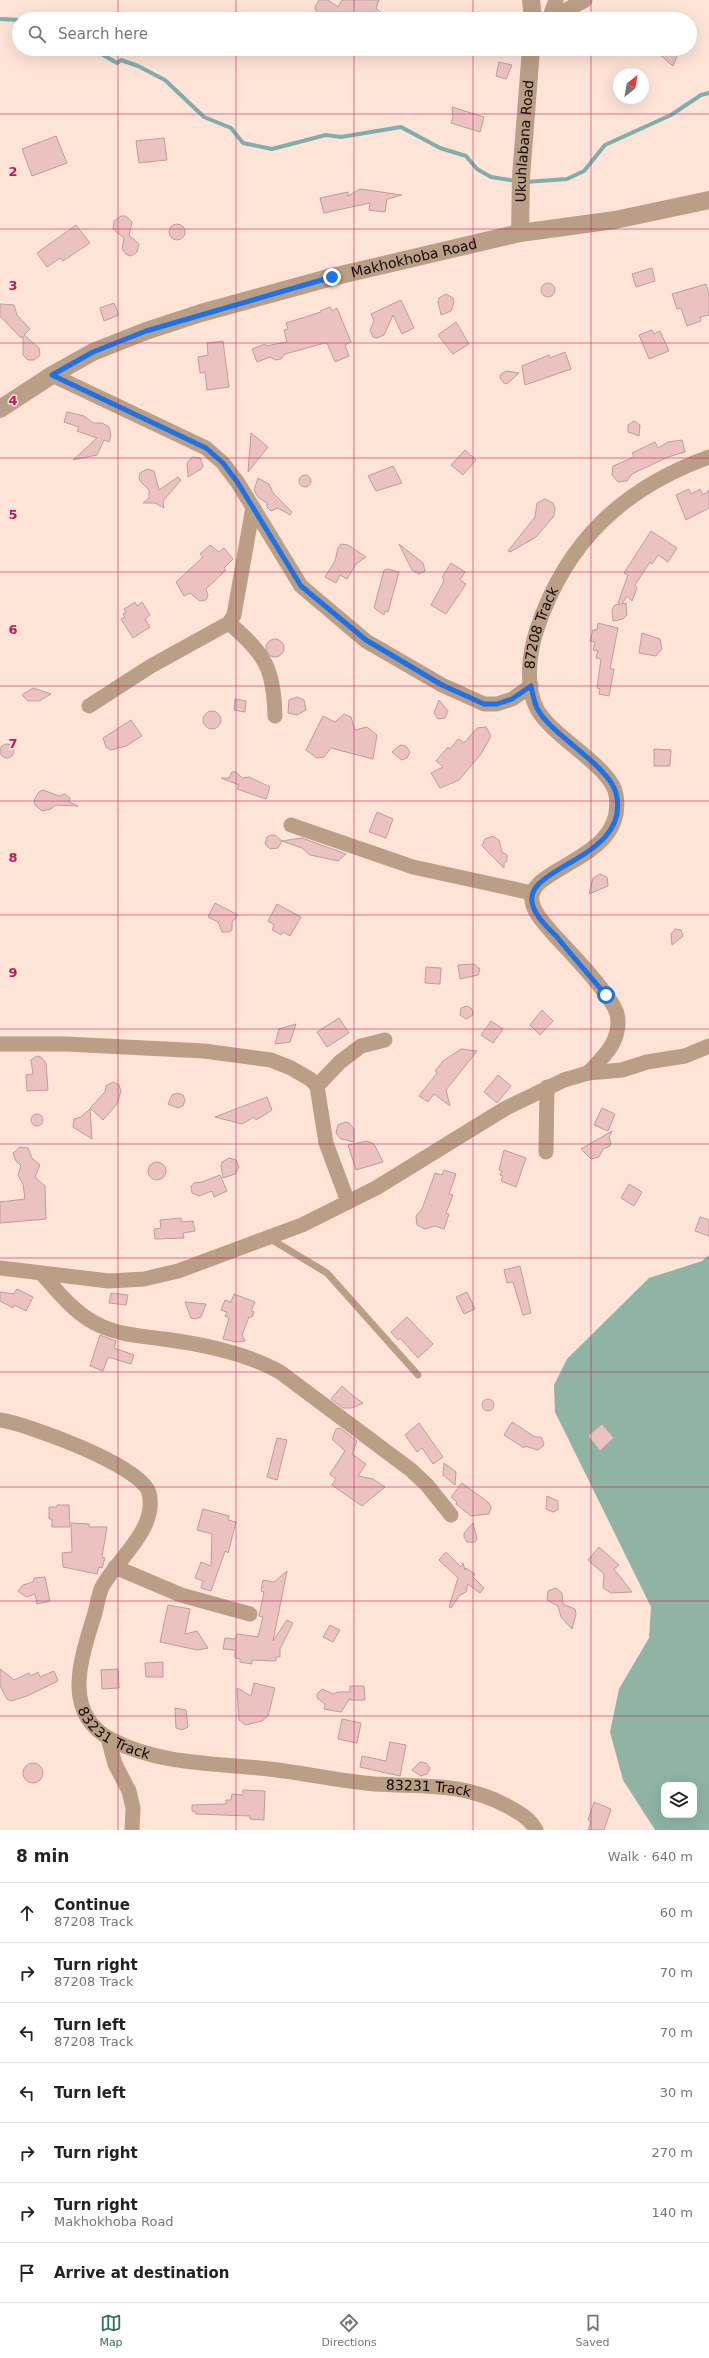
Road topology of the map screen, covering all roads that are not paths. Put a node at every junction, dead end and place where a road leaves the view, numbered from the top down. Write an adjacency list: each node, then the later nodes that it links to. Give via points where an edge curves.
1 (531, 0): 4 (street)
2 (556, 0): 5 (street)
3 (585, 0): 6 (street)
4 (532, 12)
5 (552, 12)
6 (562, 12)
7 (530, 56): 9 (street, Ukuhlabana Road, via 522,165)
8 (709, 200): 9 (street, Makhokhoba Road, via 615,220)
9 (520, 233): 10 (street, Makhokhoba Road, via 332,277 201,313 93,352)
10 (52, 375): 11 (street, Makhokhoba Road); 13 (street, via 206,448 223,463)
11 (2, 404)
12 (709, 457): 15 (street, 87208 Track, via 674,471 634,495 589,535 573,555 555,584 535,637 530,668)
13 (253, 507): 14 (street, via 234,615); 15 (street, via 301,586 366,640 442,685 484,704 497,704 512,699)
14 (229, 623): 16 (street, via 151,666); 17 (street, via 246,638 269,670 274,686)
15 (531, 686): 19 (street, 87208 Track, via 538,709 546,720 613,785 617,815 609,832 588,853 542,879)
16 (90, 706)
17 (275, 716)
18 (291, 825): 19 (street, via 413,867)
19 (532, 893): 23 (street, via 533,907 542,922 606,995 617,1013 619,1022 615,1040)
20 (385, 1040): 24 (street, via 361,1046 340,1062)
21 (0, 1044): 24 (street, via 204,1050 245,1055 271,1060 291,1068)
22 (709, 1046): 23 (street, via 685,1056 647,1062 622,1070)
23 (588, 1073): 25 (street)
24 (317, 1086): 27 (street, via 326,1143)
25 (547, 1087): 26 (street); 27 (street)
26 (546, 1152)
27 (348, 1202): 28 (street, via 302,1225)
28 (268, 1238): 30 (street, via 178,1271 144,1279 90,1281); 31 (lane, via 328,1273)
29 (0, 1268): 30 (street)
30 (42, 1274): 33 (street, via 68,1302 101,1326 122,1333 165,1339 246,1357 280,1372 411,1470 427,1484)
31 (418, 1375)
32 (0, 1420): 34 (street, 83231 Track, via 49,1433 125,1470 145,1486 150,1496 146,1521 138,1538)
33 (451, 1515)
34 (115, 1567): 35 (street, via 181,1595); 36 (street, 83231 Track, via 102,1588 82,1654 78,1681 85,1710 91,1721)
35 (250, 1614)
36 (108, 1738): 37 (street, via 115,1764 130,1790 133,1808); 38 (street, 83231 Track, via 134,1749 175,1760 270,1769 374,1784 435,1785 467,1790 491,1798 518,1812)
37 (132, 1830)
38 (536, 1830)

